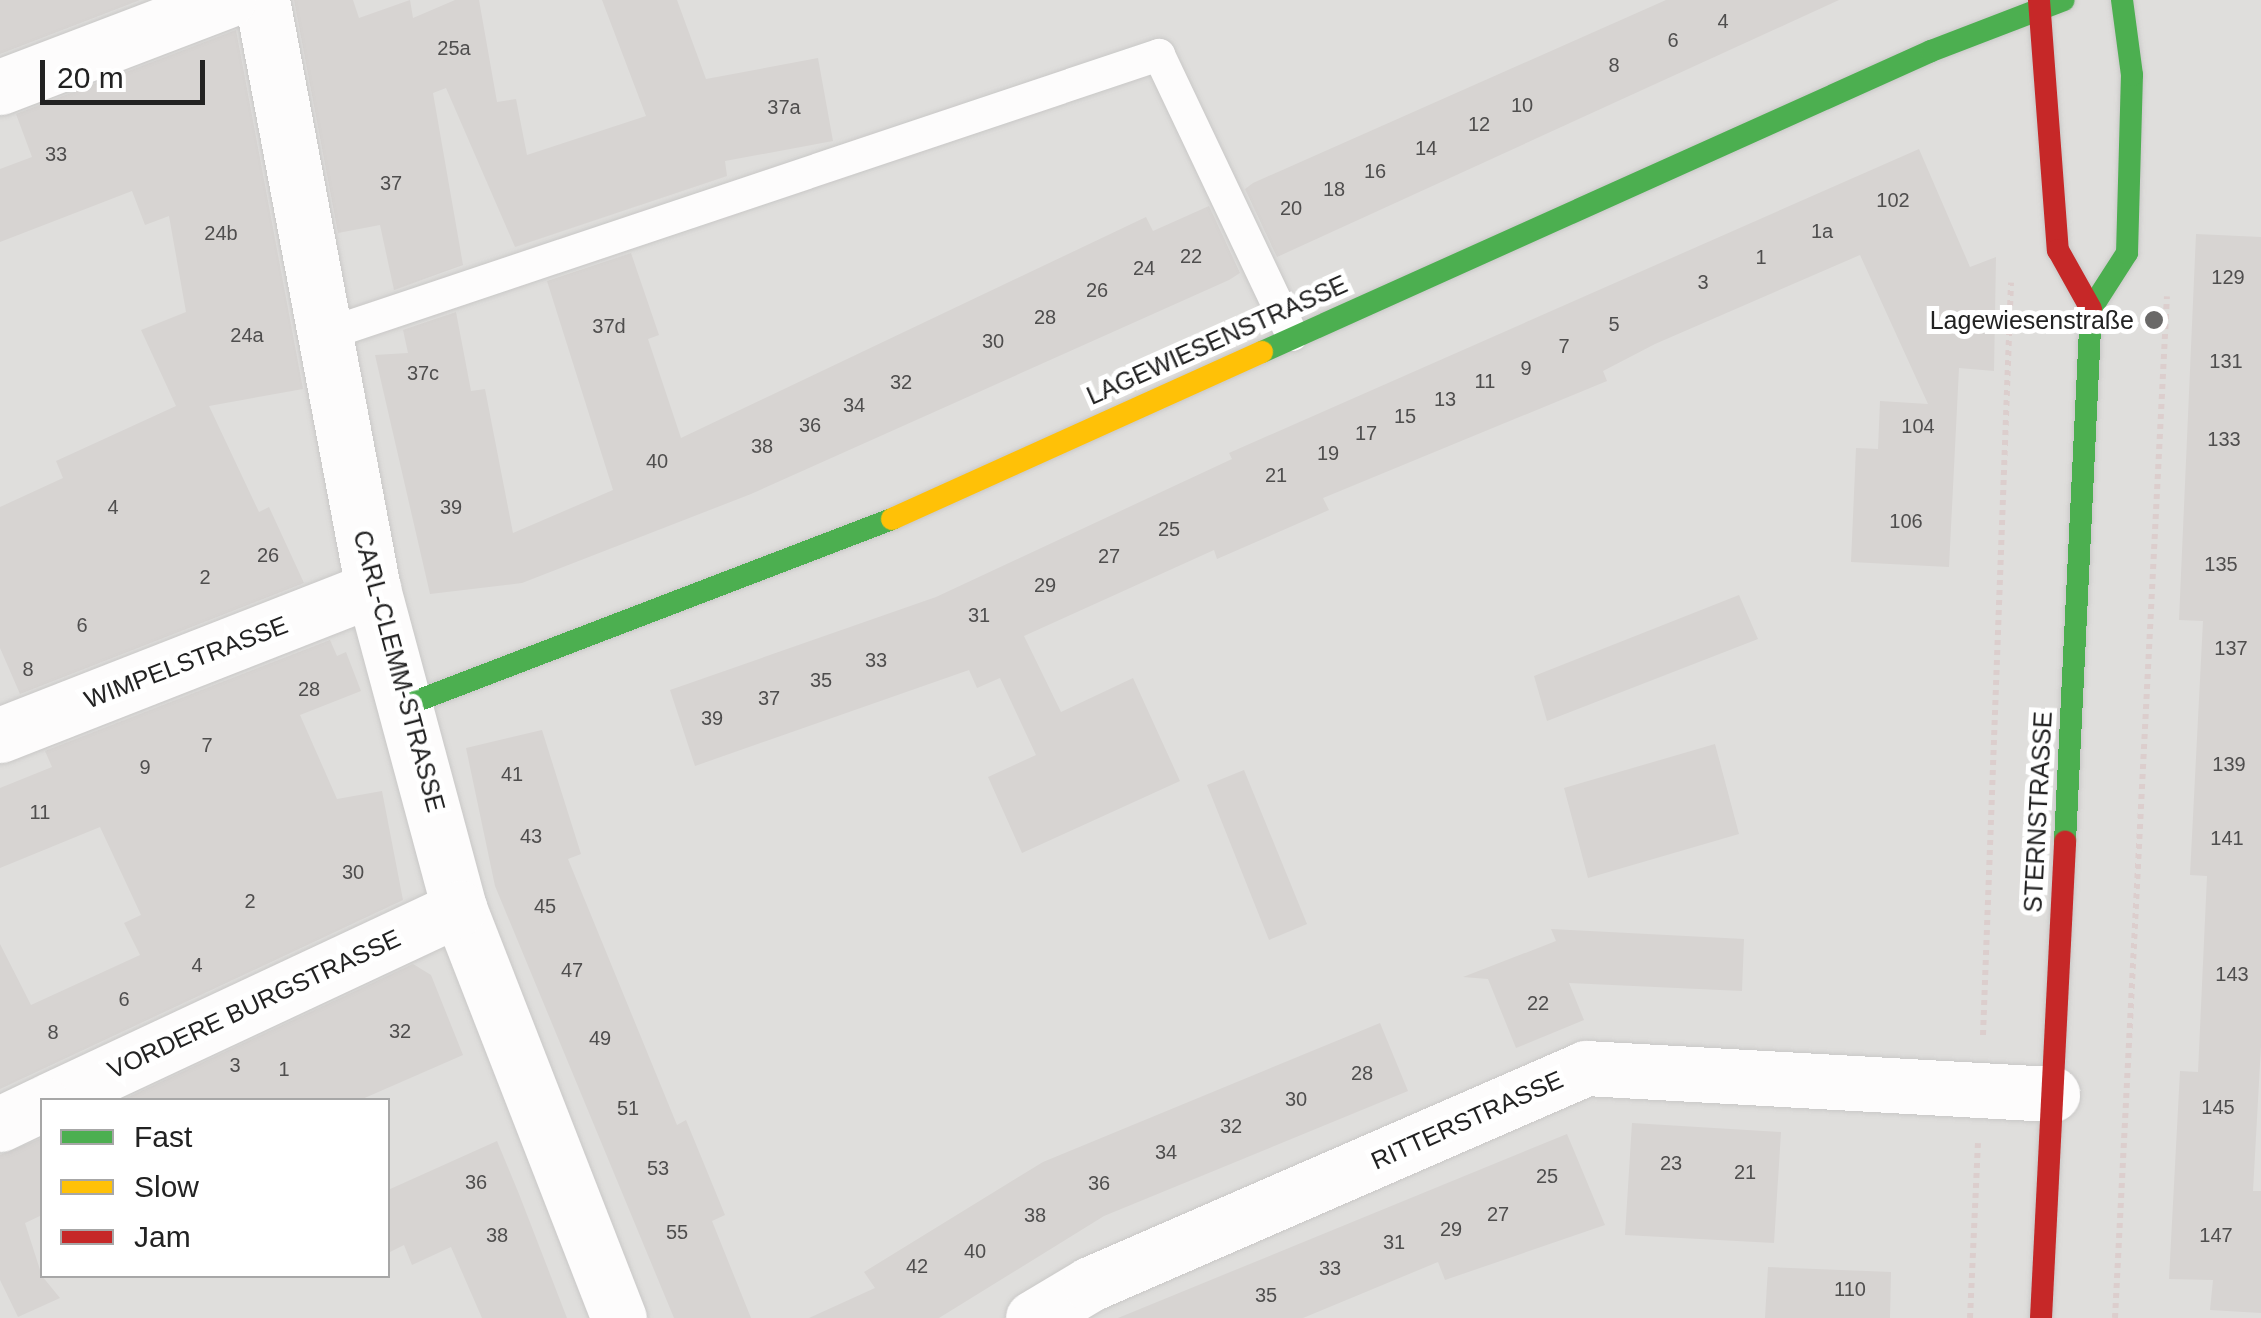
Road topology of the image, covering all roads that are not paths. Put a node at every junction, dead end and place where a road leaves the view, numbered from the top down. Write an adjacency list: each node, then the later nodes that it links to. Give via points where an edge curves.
1 (228, 0): 6 (street)
2 (262, 0): 8 (street, CARL-CLEMM-STRASSE)
3 (2064, 0): 5 (street, LAGEWIESENSTRASSE)
4 (2122, 0): 7 (street, via 2132,75 2127,254)
5 (2040, 5): 7 (street, via 2058,250); 9 (street, LAGEWIESENSTRASSE)
6 (0, 88)
7 (2091, 309): 14 (street, STERNSTRASSE)
8 (324, 335): 9 (lane, via 1159,55); 10 (street, CARL-CLEMM-STRASSE)
9 (1292, 335): 11 (street, LAGEWIESENSTRASSE, via 856,535)
10 (372, 589): 11 (street, CARL-CLEMM-STRASSE); 12 (street, WIMPELSTRASSE)
11 (409, 704): 13 (street, CARL-CLEMM-STRASSE)
12 (0, 735)
13 (459, 908): 15 (street, VORDERE BURGSTRASSE); 18 (street, CARL-CLEMM-STRASSE)
14 (2052, 1094): 19 (street, RITTERSTRASSE, via 1586,1068 1090,1284); 20 (street, STERNSTRASSE)
15 (54, 1098)
16 (40, 1105): 17 (street)
17 (0, 1124)
18 (619, 1318)
19 (1033, 1318)
20 (2042, 1318)

